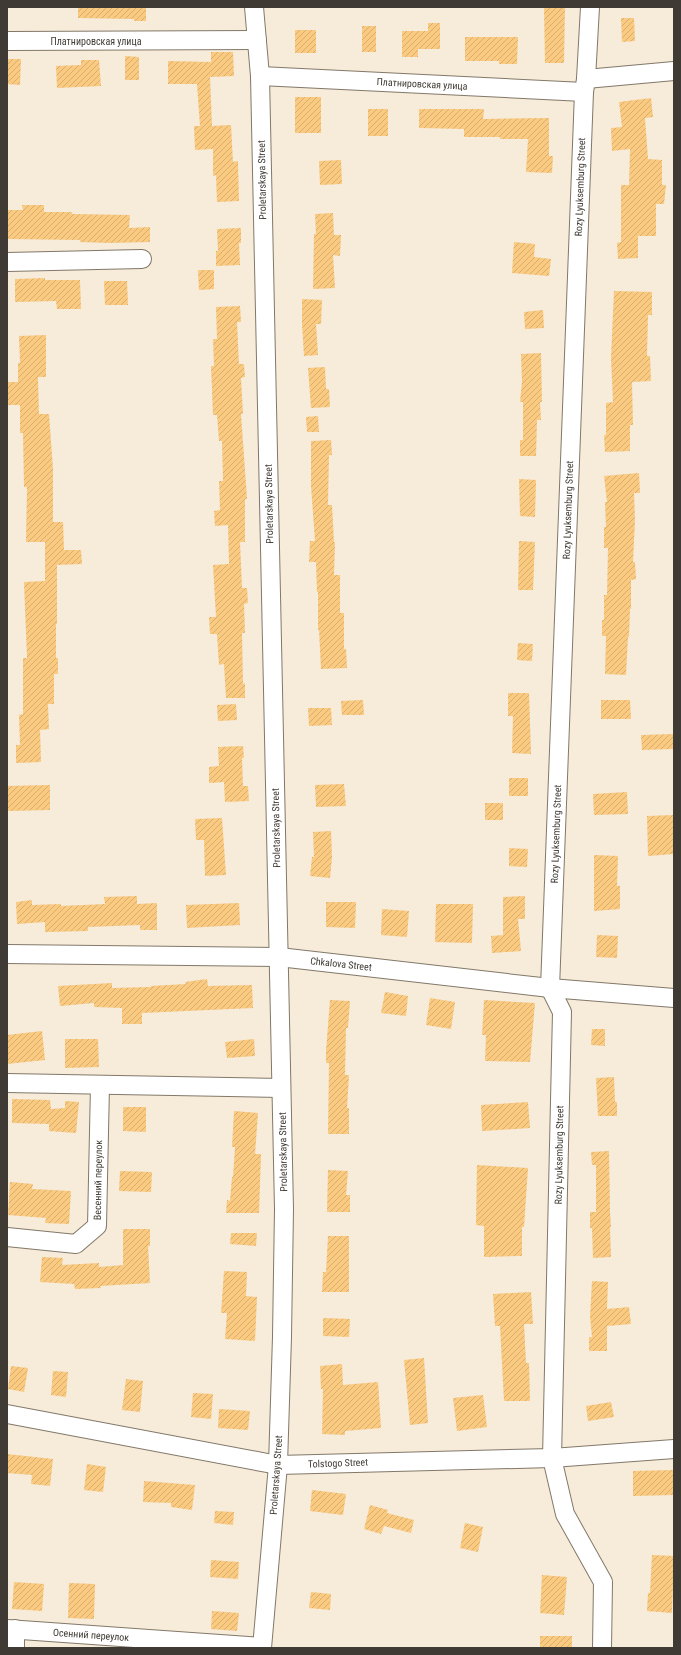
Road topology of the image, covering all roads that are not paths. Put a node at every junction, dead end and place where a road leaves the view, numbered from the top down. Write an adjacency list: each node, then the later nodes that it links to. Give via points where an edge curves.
1 (254, 7): 3 (street, Proletarskaya Street)
2 (590, 7): 7 (street, Rozy Lyuksemburg Street)
3 (257, 40): 4 (street, Платнировская улица); 6 (street, Proletarskaya Street)
4 (7, 41)
5 (674, 71): 7 (street, Платнировская улица)
6 (260, 76): 7 (street, Платнировская улица); 11 (street, Proletarskaya Street)
7 (585, 86): 12 (street, Rozy Lyuksemburg Street)
8 (142, 259): 9 (street)
9 (7, 262)
10 (7, 954): 11 (street, Chkalova Street)
11 (279, 957): 12 (street, Chkalova Street); 16 (street, Proletarskaya Street)
12 (550, 988): 13 (street, Chkalova Street); 20 (street, Rozy Lyuksemburg Street, via 562,1012)
13 (674, 998)
14 (7, 1083): 15 (street)
15 (100, 1085): 16 (street); 17 (street, Весенний переулок, via 97,1226 76,1244)
16 (281, 1088): 21 (street, Proletarskaya Street, via 284,1209)
17 (7, 1237)
18 (7, 1414): 21 (street, Tolstogo Street)
19 (674, 1449): 20 (street, Tolstogo Street)
20 (552, 1458): 21 (street, Tolstogo Street); 25 (street, Rozy Lyuksemburg Street, via 565,1514 603,1582)
21 (278, 1465): 24 (street, Proletarskaya Street)
22 (11, 1629): 23 (street, Осенний переулок); 24 (street, Осенний переулок)
23 (15, 1648)
24 (262, 1648)
25 (602, 1648)

